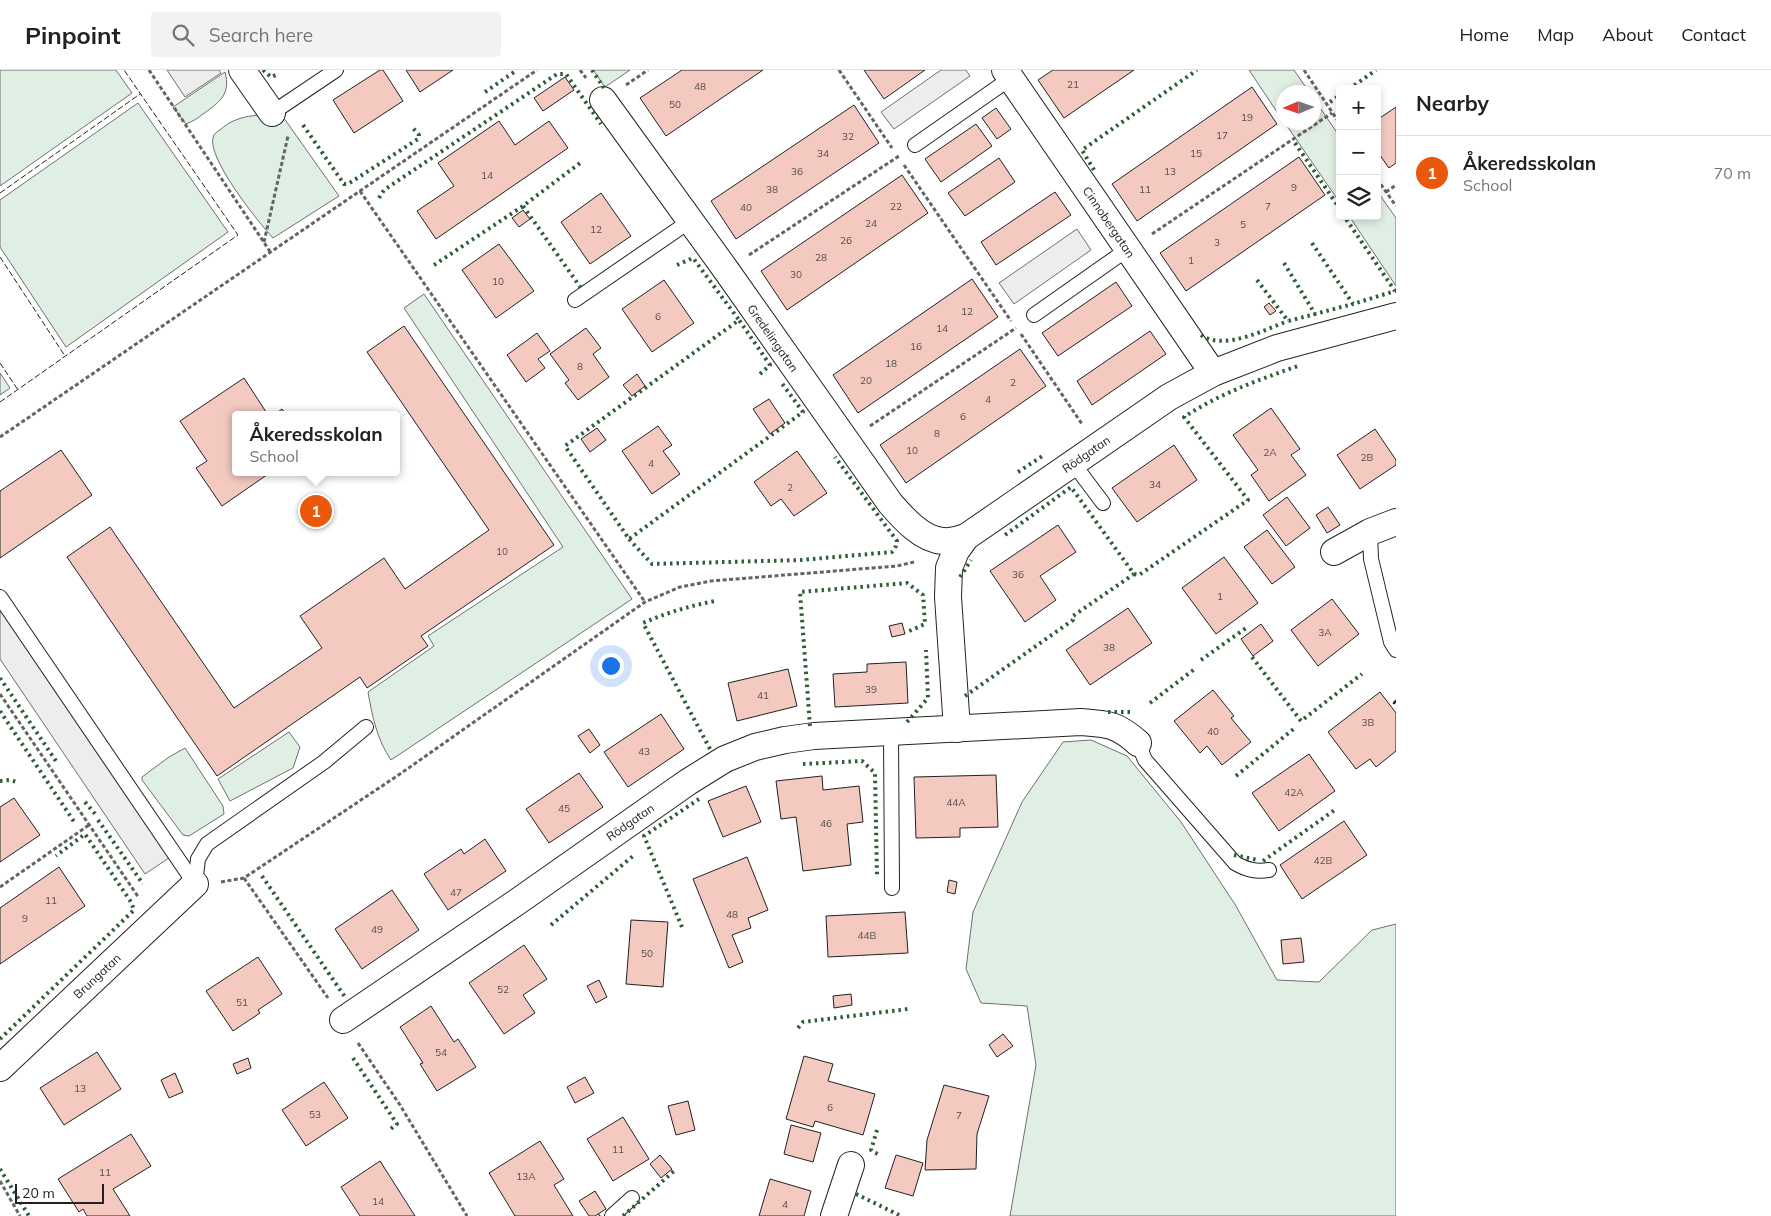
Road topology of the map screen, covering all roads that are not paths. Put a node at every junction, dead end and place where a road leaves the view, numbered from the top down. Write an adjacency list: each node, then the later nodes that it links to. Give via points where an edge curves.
1 (242, 70): 5 (street)
2 (336, 70): 5 (lane)
3 (1008, 74): 6 (lane); 8 (street, Cinnobergatan)
4 (602, 100): 7 (street, Gredelingatan)
5 (281, 107)
6 (915, 145)
7 (690, 221): 9 (lane); 17 (street, Gredelingatan, via 904,520 919,532 941,542)
8 (1128, 249): 10 (lane); 12 (street, Cinnobergatan)
9 (575, 300)
10 (1034, 315)
11 (1396, 316): 12 (street, Rödgatan, via 1277,348)
12 (1213, 373): 13 (street, Rödgatan, via 1169,397)
13 (1073, 463): 14 (lane); 17 (street, Rödgatan)
14 (1104, 504)
15 (1396, 522): 16 (street)
16 (1370, 532): 18 (street); 20 (lane, via 1371,559 1391,642)
17 (966, 537): 22 (street, Rödgatan, via 949,568)
18 (1334, 552)
19 (0, 597): 26 (lane)
20 (1396, 650)
21 (366, 727): 26 (lane, via 324,762 207,844 198,858)
22 (957, 729): 23 (street, Rödgatan); 24 (street, Rödgatan, via 1107,724 1123,730)
23 (891, 733): 27 (lane); 28 (street, Rödgatan, via 785,740 725,759)
24 (1138, 742): 25 (lane, via 1144,760 1234,863 1247,870)
25 (1269, 870)
26 (195, 884): 29 (street, Brungatan)
27 (892, 888)
28 (343, 1020)
29 (0, 1068)
30 (850, 1165): 33 (street)
31 (632, 1198): 32 (lane)
32 (612, 1216)
33 (834, 1216)

